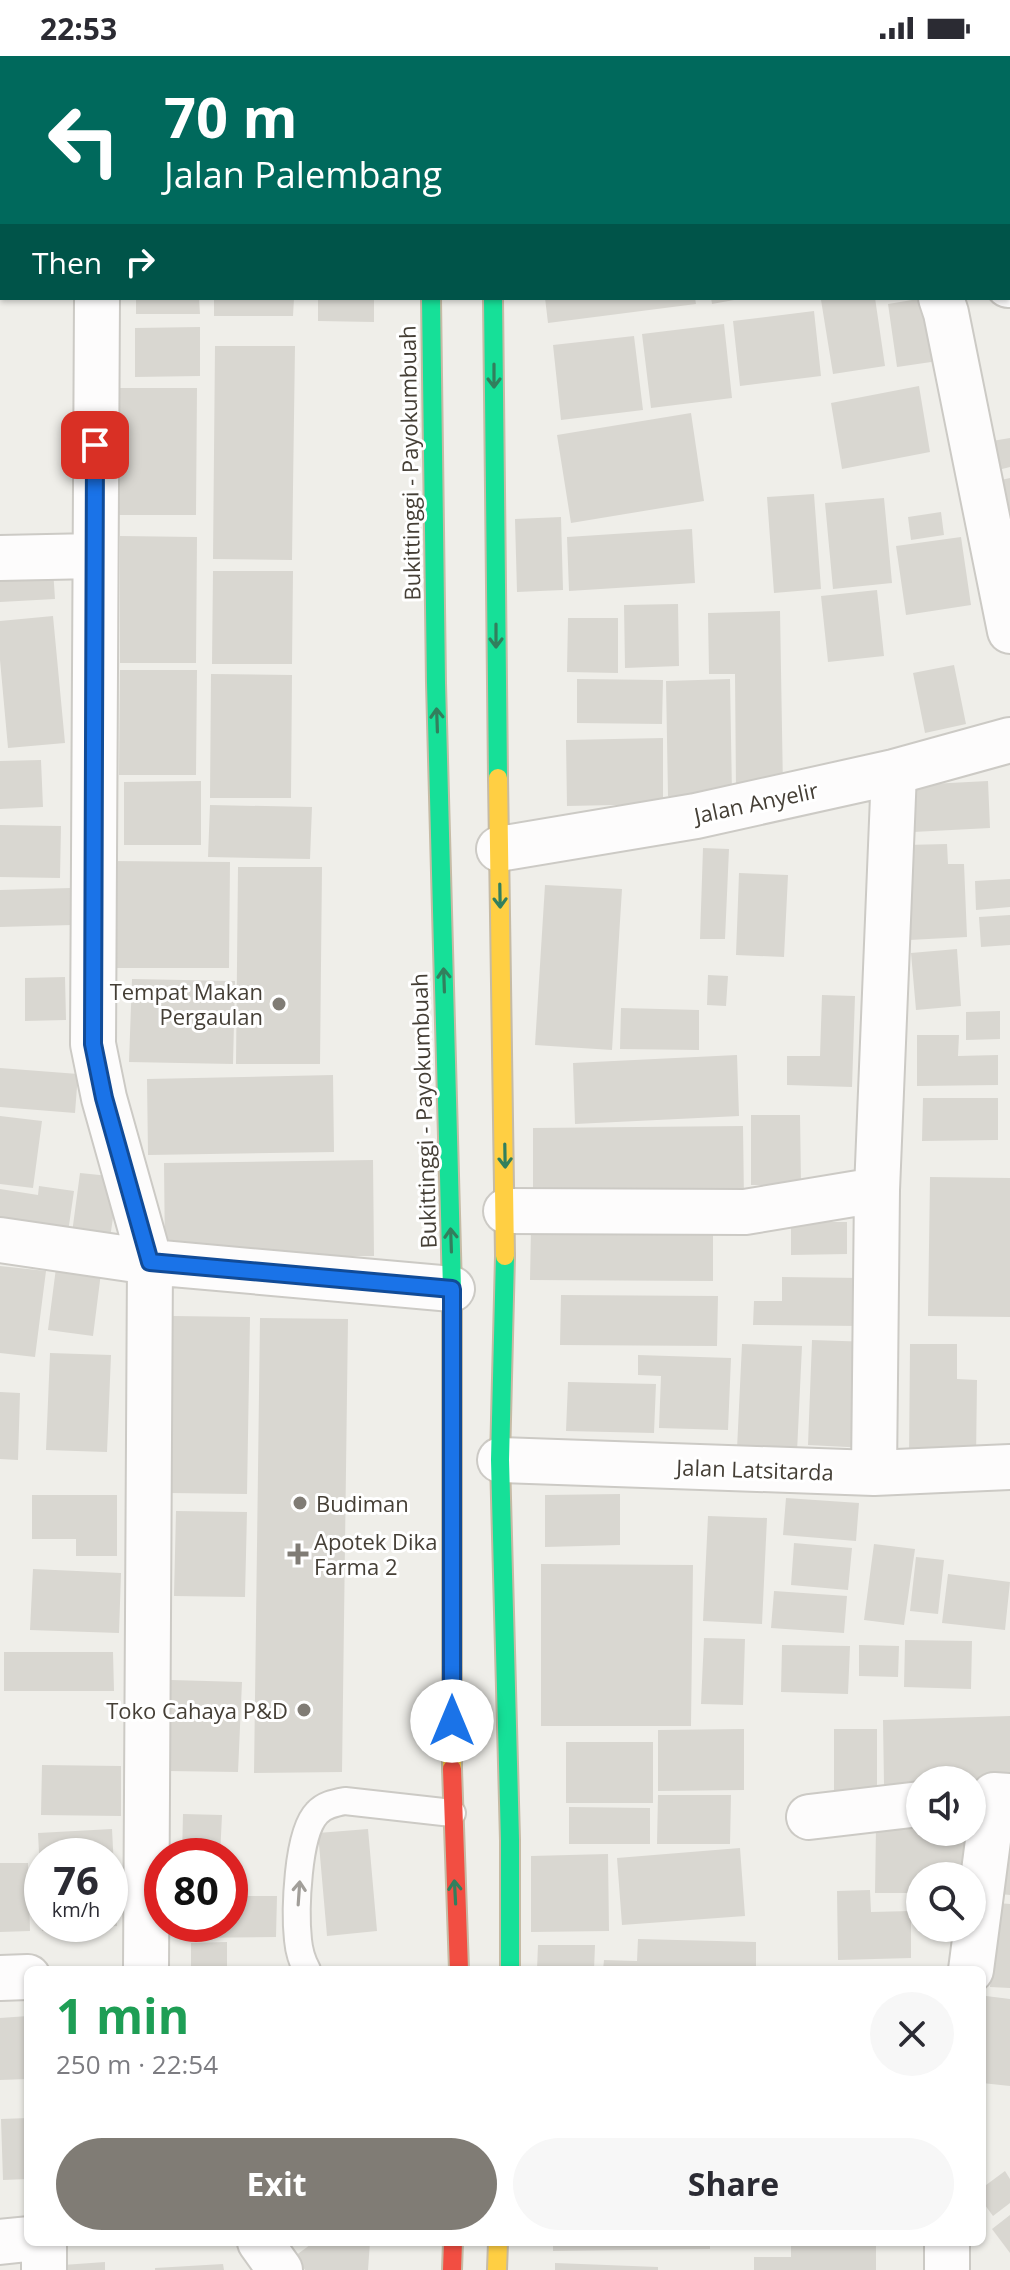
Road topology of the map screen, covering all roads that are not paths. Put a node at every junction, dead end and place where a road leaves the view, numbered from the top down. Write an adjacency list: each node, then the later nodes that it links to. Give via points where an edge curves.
1 (97, 300): 5 (street)
2 (431, 300): 15 (highway, Bukittinggi - Payokumbuah, one-way to 2)
3 (493, 300): 10 (highway, one-way to 10, via 488,677)
4 (955, 303): 7 (street)
5 (94, 556): 6 (street); 14 (street, via 93,1044)
6 (0, 558)
7 (1010, 631)
8 (1010, 740): 9 (street, Jalan Anyelir)
9 (894, 772): 10 (street, Jalan Anyelir, via 696,816); 11 (street)
10 (499, 849): 12 (highway, one-way to 12)
11 (877, 1190): 12 (street, via 745,1212); 18 (street)
12 (506, 1211): 16 (highway)
13 (0, 1240): 14 (street)
14 (150, 1262): 15 (street); 23 (street)
15 (452, 1289): 21 (highway, Bukittinggi - Payokumbuah)
16 (500, 1460): 18 (street, Jalan Latsitarda); 26 (highway)
17 (1010, 1467): 18 (street, Jalan Latsitarda)
18 (874, 1473)
19 (992, 1796): 27 (street)
20 (906, 1806): 22 (street)
21 (452, 1813): 24 (lane, one-way to 21, via 298,1941 298,1893 305,1832 316,1814 345,1801); 25 (highway, Bukittinggi - Payokumbuah, one-way to 21)
22 (809, 1817)
23 (146, 1966)
24 (306, 1966)
25 (459, 1966)
26 (510, 1966)
27 (971, 1966)
28 (24, 1977): 29 (street)
29 (0, 1978)
30 (24, 2239): 31 (street)
31 (0, 2242)
32 (44, 2246): 37 (street)
33 (263, 2246): 38 (street)
34 (453, 2246): 39 (highway)
35 (498, 2246): 40 (highway)
36 (947, 2246): 41 (street)
37 (44, 2270)
38 (280, 2270)
39 (452, 2270)
40 (497, 2270)
41 (947, 2270)

